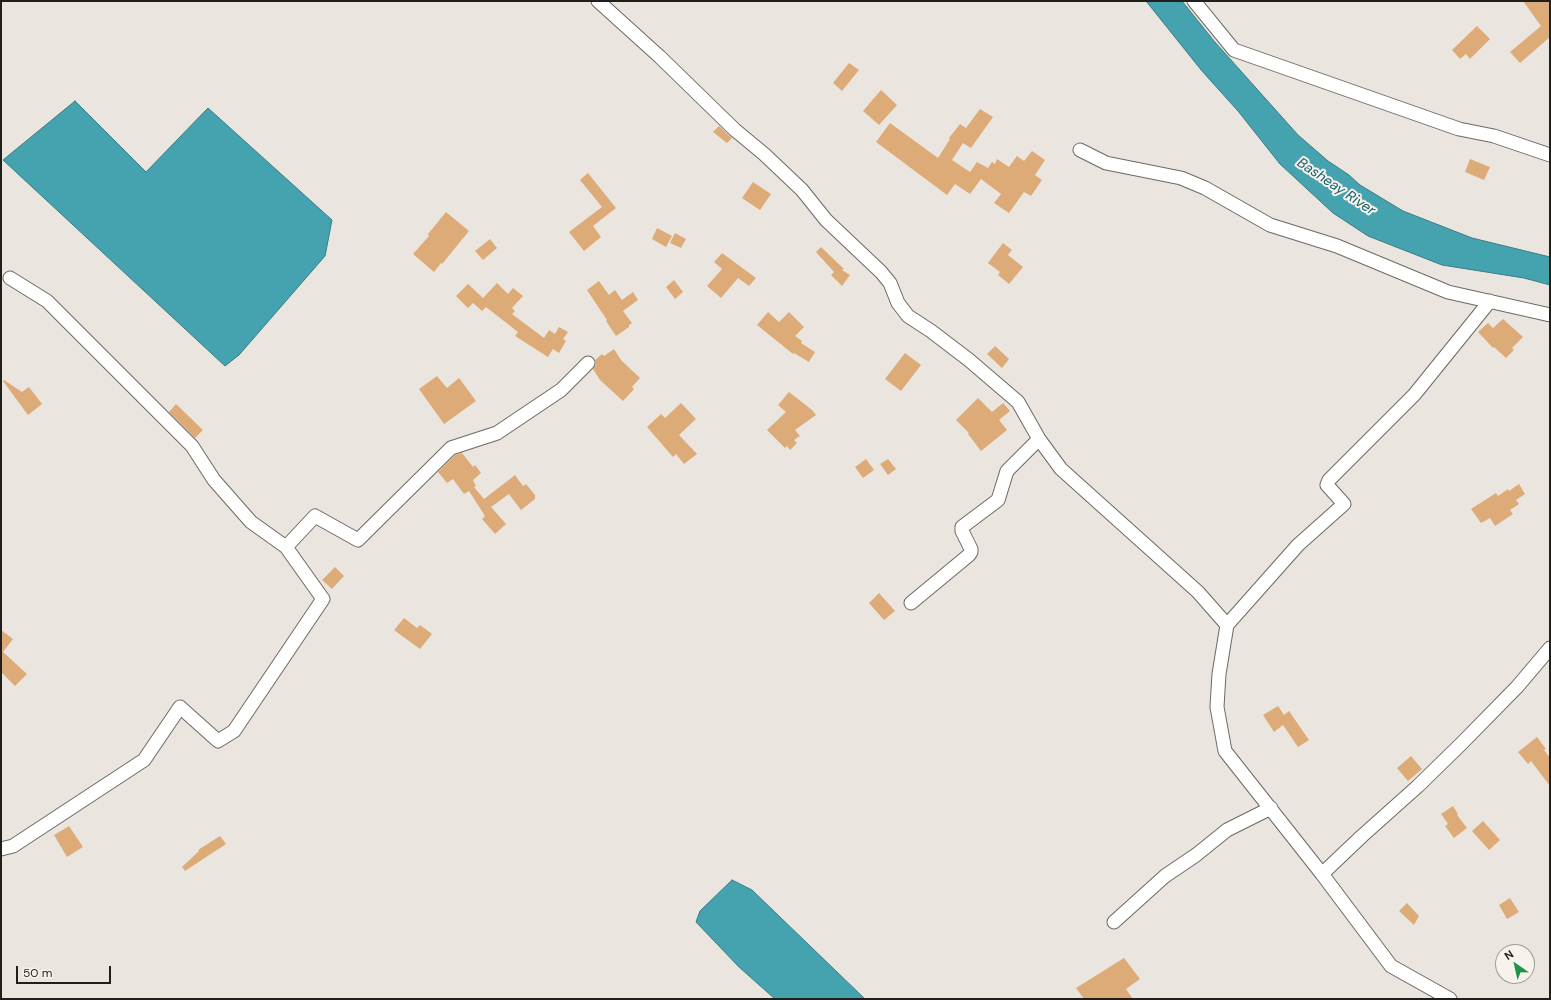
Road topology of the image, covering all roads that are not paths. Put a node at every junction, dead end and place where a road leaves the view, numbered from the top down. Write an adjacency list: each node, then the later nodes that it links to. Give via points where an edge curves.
1 (598, 1): 9 (street, via 802,190 826,220 881,272 908,316 931,331 1018,402)
2 (1194, 1): 4 (street, via 1234,50 1459,129 1494,136)
3 (1080, 150): 6 (street, via 1106,164 1181,178 1205,188 1270,225 1337,246 1448,292)
4 (1550, 155)
5 (10, 278): 10 (street, via 48,302 192,446 214,480 251,522)
6 (1490, 301): 7 (street); 12 (street, via 1414,395 1329,480 1327,485 1344,504 1298,545)
7 (1550, 315)
8 (588, 363): 10 (street, via 561,390 497,433 451,448 358,540 315,516)
9 (1039, 439): 11 (street, via 1007,471 998,500 962,527 971,548 969,555); 12 (street, via 1061,469 1198,592)
10 (286, 547): 15 (street, via 323,599 234,731 218,741 180,707 144,760 13,846)
11 (911, 603)
12 (1227, 625): 14 (street, via 1219,674 1217,707 1225,751)
13 (1550, 648): 16 (street, via 1517,688 1461,744)
14 (1271, 808): 16 (street); 17 (street, via 1227,830 1165,876)
15 (1, 849)
16 (1322, 874): 18 (street, via 1391,966)
17 (1114, 922)
18 (1450, 999)

